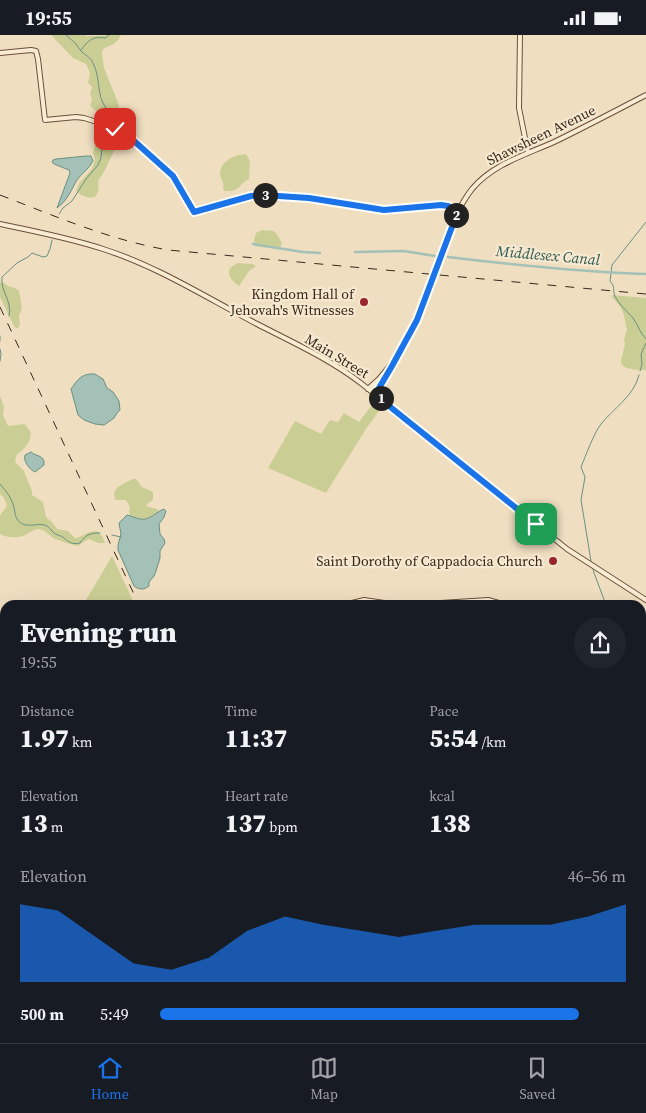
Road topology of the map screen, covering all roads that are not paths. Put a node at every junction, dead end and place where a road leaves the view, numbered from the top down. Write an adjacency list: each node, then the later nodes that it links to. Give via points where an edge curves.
1 (520, 35): 4 (main road, via 519,108)
2 (0, 53): 5 (main road, via 31,50 37,53 45,120 84,117 127,135 174,178 194,212 263,195 309,198 384,210 441,205)
3 (646, 95): 4 (main road, Shawsheen Avenue)
4 (528, 153): 5 (main road, Shawsheen Avenue, via 484,177)
5 (458, 211): 7 (main road, Shawsheen Avenue, bridge, via 414,328)
6 (0, 224): 9 (main road, Main Street, via 103,248 132,260 329,362)
7 (396, 358): 8 (main road); 9 (main road)
8 (383, 380): 9 (main road); 10 (main road, via 378,390)
9 (368, 389): 10 (main road, Main Street)
10 (382, 400): 11 (main road, Main Street, via 562,545)
11 (645, 597)

